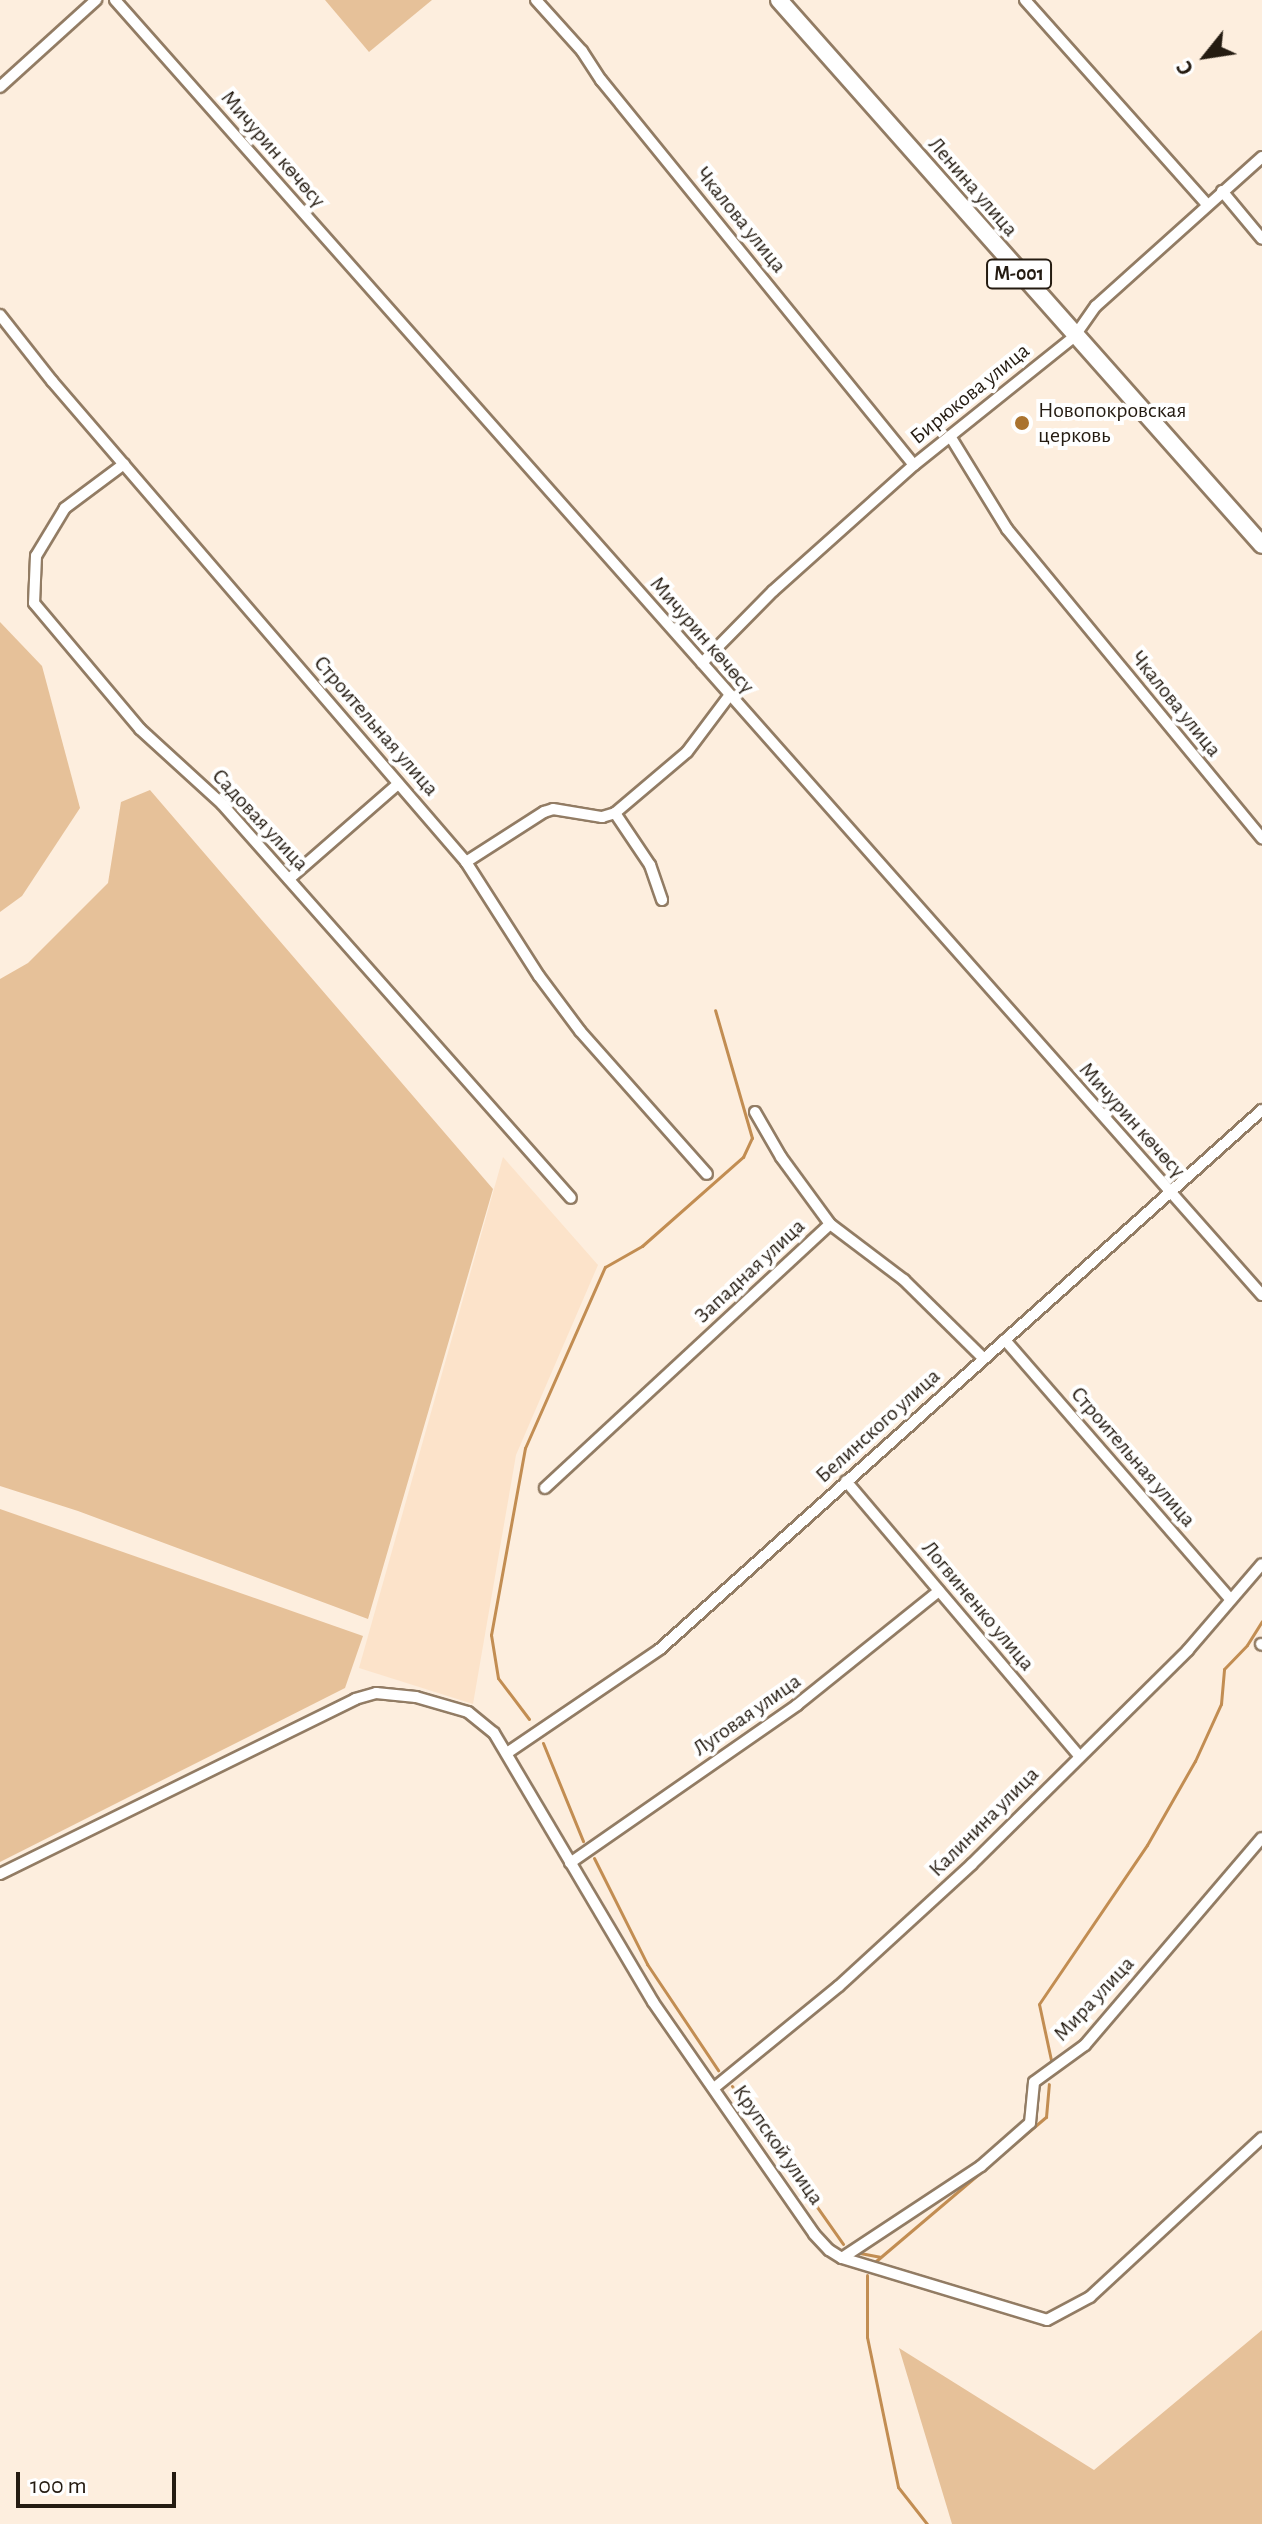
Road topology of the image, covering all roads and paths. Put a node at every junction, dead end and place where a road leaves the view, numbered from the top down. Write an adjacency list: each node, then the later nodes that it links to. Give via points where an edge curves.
1 (96, 0): 6 (street)
2 (115, 0): 17 (street, Мичурин көчөсү)
3 (536, 0): 15 (street, Чкалова улица)
4 (779, 0): 12 (main road, Ленина улица / М-001)
5 (1025, 0): 9 (street)
6 (0, 87)
7 (1262, 157): 8 (street, Бирюкова улица)
8 (1222, 191): 9 (street, Бирюкова улица); 10 (street)
9 (1207, 204): 12 (street, Бирюкова улица, via 1096,306)
10 (1262, 239)
11 (0, 315): 14 (street, Строительная улица)
12 (1074, 337): 13 (street, Бирюкова улица); 16 (main road, Ленина улица / М-001)
13 (950, 436): 15 (street, Бирюкова улица); 21 (street, Чкалова улица, via 1007,529)
14 (124, 464): 19 (street, Строительная улица); 23 (street, Садовая улица, via 65,508 36,556 34,603 140,729 222,804)
15 (914, 465): 17 (street, Бирюкова улица, via 773,591)
16 (1262, 545)
17 (702, 663): 18 (street, Мичурин көчөсү)
18 (729, 696): 20 (street, via 687,752); 28 (street, Мичурин көчөсү)
19 (398, 784): 22 (street, Строительная улица); 23 (street)
20 (615, 813): 22 (street, via 602,817 553,809); 24 (street, via 650,865)
21 (1262, 838)
22 (466, 862): 27 (street, Строительная улица, via 580,1031)
23 (289, 879): 29 (street, Садовая улица)
24 (662, 900)
25 (1262, 1110): 28 (street, Белинского улица)
26 (755, 1112): 30 (street)
27 (707, 1174)
28 (1169, 1193): 31 (street, Мичурин көчөсү); 32 (street, Белинского улица)
29 (571, 1198)
30 (830, 1224): 33 (street, Западная улица, via 904,1280); 35 (street, Западная улица)
31 (1262, 1295)
32 (1005, 1340): 33 (street, Белинского улица); 38 (street, Строительная улица)
33 (984, 1359): 34 (street, Белинского улица)
34 (846, 1481): 37 (street, Логвиненко улица); 39 (street, Белинского улица, via 660,1649)
35 (545, 1488)
36 (1262, 1564): 38 (street, Калинина улица)
37 (939, 1591): 40 (street, Логвиненко улица); 42 (street, Луговая улица, via 797,1705)
38 (1231, 1600): 40 (street, Калинина улица, via 1188,1650)
39 (507, 1753): 42 (street, Крупской улица); 43 (street, Крупской улица, via 494,1733 468,1712 416,1697 376,1693 314,1718)
40 (1079, 1756): 44 (street, Калинина улица, via 839,1986)
41 (1262, 1838): 46 (street, Мира улица, via 1085,2045 1034,2082 1030,2123 981,2166)
42 (570, 1863): 44 (street, Крупской улица, via 653,2002)
43 (0, 1874)
44 (714, 2088): 46 (street, Крупской улица, via 814,2234)
45 (1262, 2138): 46 (street, Крупской улица, via 1090,2297 1047,2320)
46 (842, 2258)

